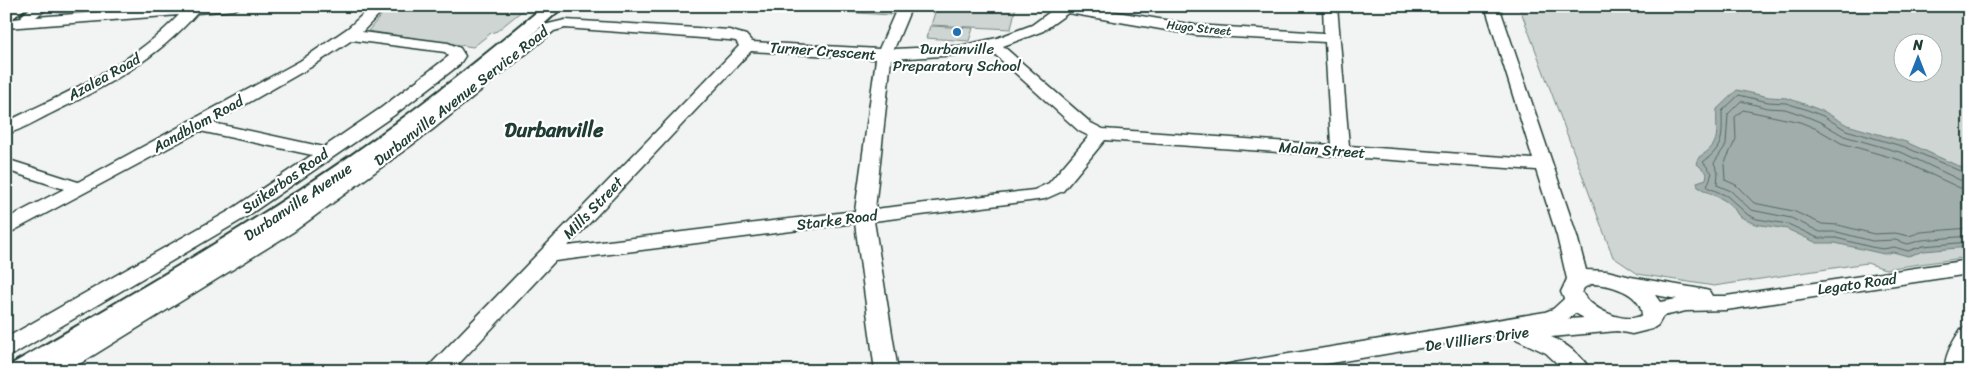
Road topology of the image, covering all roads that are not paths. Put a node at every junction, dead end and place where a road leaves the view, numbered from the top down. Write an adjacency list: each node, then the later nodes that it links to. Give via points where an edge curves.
1 (43, 6): 11 (street)
2 (234, 6): 10 (street)
3 (380, 6): 12 (street, Aandblom Road, via 366,23)
4 (537, 6): 41 (main road, Durbanville Avenue, via 433,90 312,177 151,279)
5 (555, 6): 42 (main road, Durbanville Avenue, via 454,90 331,180 180,278)
6 (904, 6): 16 (street)
7 (1330, 6): 13 (street)
8 (1492, 6): 23 (street)
9 (1068, 7): 13 (street, Hugo Street, via 1195,30); 14 (street, Turner Crescent, via 1031,30)
10 (190, 11): 11 (street); 18 (street, Azalea Road, via 168,36 137,59)
11 (13, 19)
12 (349, 35): 17 (street, Aandblom Road); 21 (street, Suikerbos Road, via 448,48 457,56 386,112)
13 (1332, 38): 20 (street)
14 (992, 44): 16 (street, Turner Crescent, via 944,53); 19 (street, via 1085,127)
15 (747, 46): 16 (street, Turner Crescent); 28 (street, Mills Street); 43 (street, Durbanville Avenue Service Road, via 742,38 729,35 565,24 549,28 426,126 286,228)
16 (884, 55): 25 (street)
17 (198, 125): 21 (street); 24 (street, Aandblom Road)
18 (6, 129)
19 (1100, 134): 20 (street, Malan Street); 25 (street, Starke Road, via 1056,187 1038,195)
20 (1340, 151): 23 (street, Malan Street)
21 (326, 153): 38 (street, Suikerbos Road, via 236,215)
22 (6, 164): 24 (street)
23 (1544, 165): 27 (street)
24 (79, 188): 26 (street, Aandblom Road)
25 (864, 217): 28 (street, Starke Road); 45 (street)
26 (6, 227)
27 (1567, 236): 30 (street, via 1580,254); 31 (street)
28 (548, 255): 44 (street, Mills Street)
29 (1969, 267): 32 (street, Legato Road)
30 (1619, 281): 31 (street, via 1598,276 1586,278); 32 (street, Legato Road, via 1679,294); 33 (street, via 1645,296)
31 (1576, 290): 34 (street, via 1591,314); 40 (street, De Villiers Drive, via 1561,314 1549,319)
32 (1746, 300): 33 (street, Legato Road, via 1686,304)
33 (1654, 311): 34 (street, De Villiers Drive, via 1647,322)
34 (1615, 324): 35 (street, De Villiers Drive)
35 (1567, 327): 36 (street, De Villiers Drive); 39 (street, via 1560,336)
36 (1523, 334): 39 (street, via 1546,342); 40 (street, De Villiers Drive)
37 (1969, 334): 48 (street, via 1956,360)
38 (6, 348)
39 (1561, 352): 47 (street)
40 (1339, 355): 46 (street, De Villiers Drive)
41 (6, 361)
42 (22, 371)
43 (50, 371)
44 (438, 371)
45 (887, 371)
46 (1234, 371)
47 (1580, 371)
48 (1957, 371)

